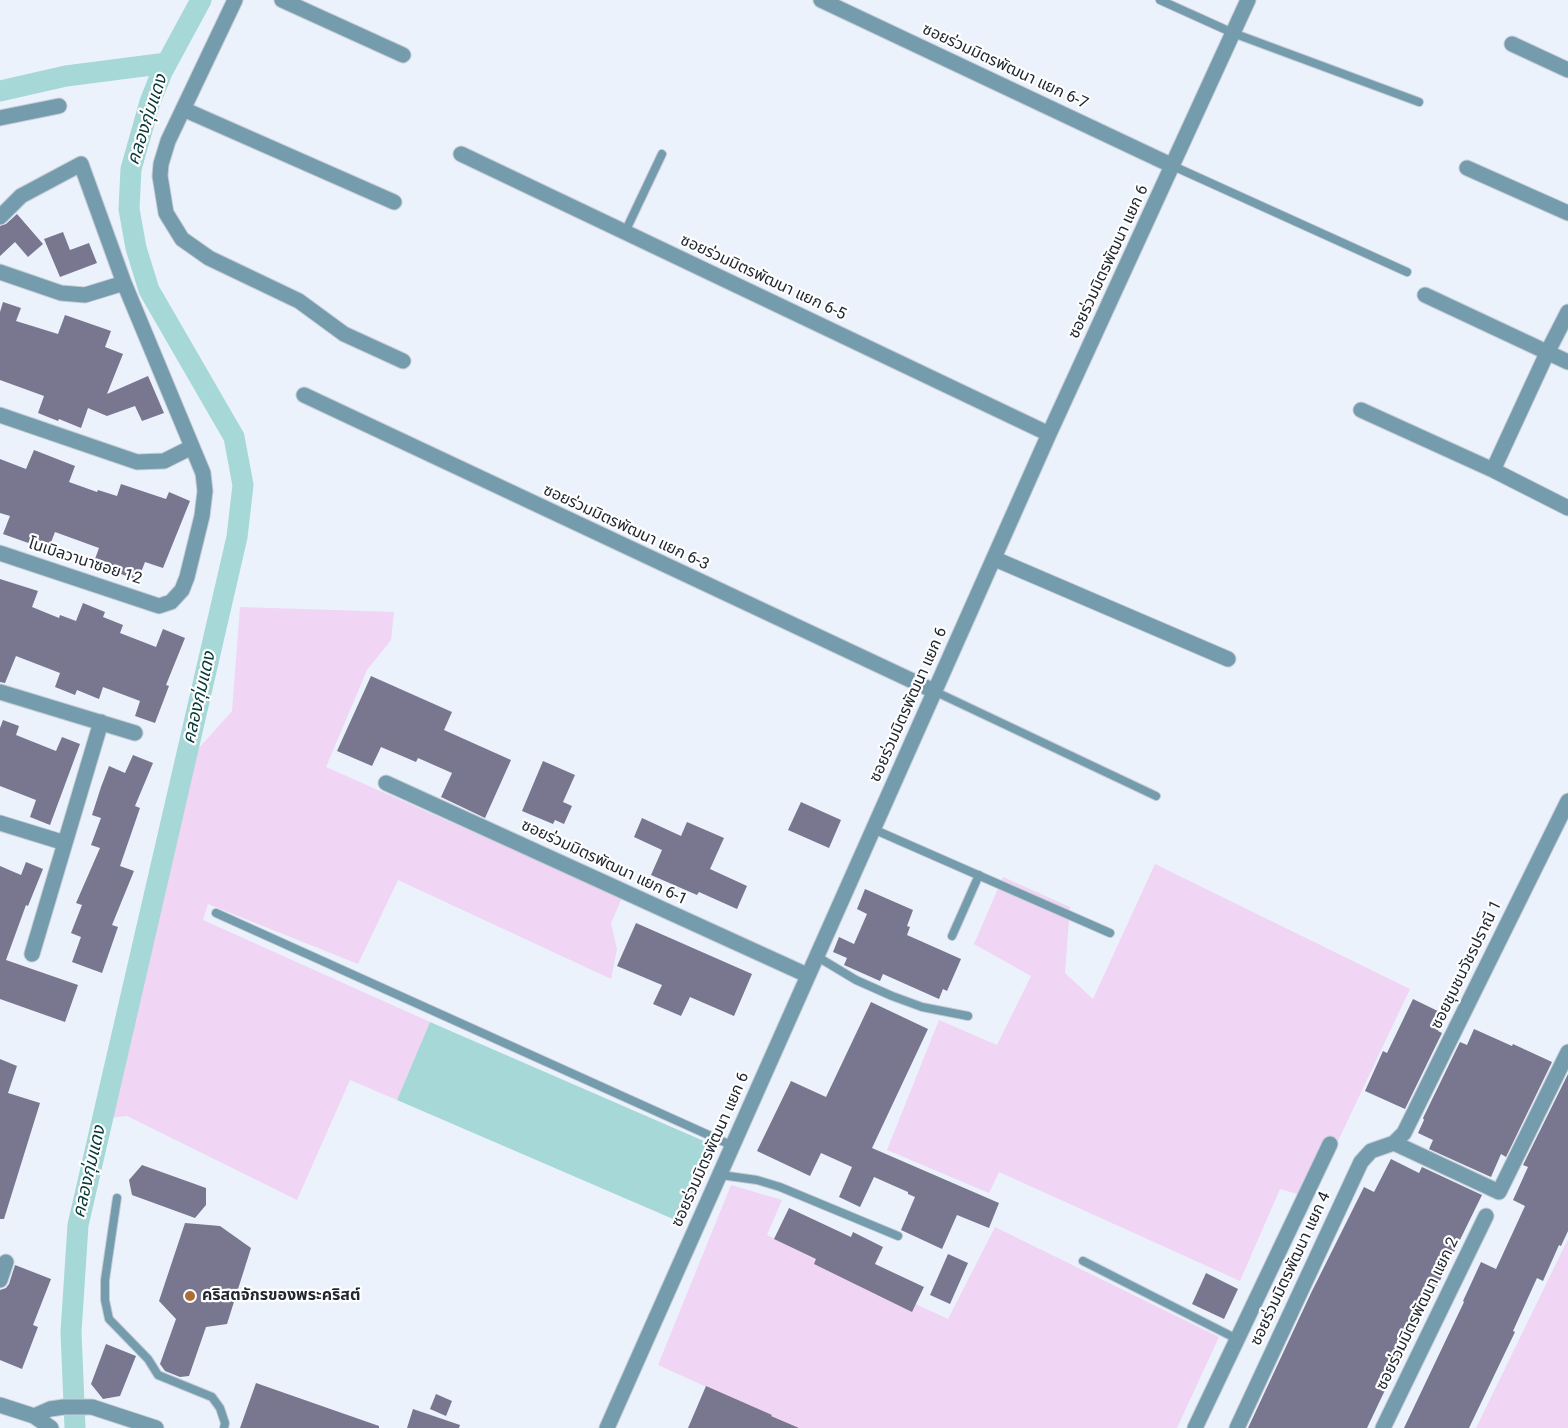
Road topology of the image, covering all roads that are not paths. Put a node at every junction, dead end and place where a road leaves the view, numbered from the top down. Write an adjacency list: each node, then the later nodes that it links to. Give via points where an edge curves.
1 (235, 0): 12 (street)
2 (282, 0): 8 (street)
3 (821, 0): 16 (street, ซอยร่วมมิตรพัฒนา แยก 6-7)
4 (1160, 0): 6 (lane)
5 (1248, 0): 6 (street, ซอยร่วมมิตรพัฒนา แยก 6)
6 (1233, 33): 10 (lane); 16 (street, ซอยร่วมมิตรพัฒนา แยก 6)
7 (1512, 44): 9 (street)
8 (403, 55)
9 (1568, 70)
10 (1419, 102)
11 (59, 106): 13 (street)
12 (183, 109): 18 (street); 28 (street, via 168,141 160,176 166,213 182,239 209,258 299,301 344,334)
13 (0, 118)
14 (461, 154): 21 (street, ซอยร่วมมิตรพัฒนา แยก 6-5)
15 (662, 154): 21 (lane)
16 (1173, 166): 23 (lane); 33 (street, ซอยร่วมมิตรพัฒนา แยก 6)
17 (1467, 168): 19 (street)
18 (394, 202)
19 (1568, 213)
20 (0, 217): 24 (street, via 21,196 81,164)
21 (625, 232): 33 (street, ซอยร่วมมิตรพัฒนา แยก 6-5)
22 (0, 272): 24 (street, via 62,294 85,295)
23 (1407, 273)
24 (124, 283): 34 (street)
25 (1425, 295): 27 (street)
26 (1568, 312): 27 (street)
27 (1548, 351): 29 (street); 35 (street)
28 (403, 362)
29 (1568, 362)
30 (304, 395): 40 (street, ซอยร่วมมิตรพัฒนา แยก 6-3)
31 (1361, 410): 35 (street)
32 (0, 415): 34 (street, via 137,462 164,461)
33 (1050, 434): 38 (street, ซอยร่วมมิตรพัฒนา แยก 6)
34 (192, 447): 37 (street, โนเบิลวานาซอย 12, via 203,472 202,516 187,577 171,602 159,606)
35 (1493, 470): 36 (street)
36 (1568, 508)
37 (0, 553)
38 (995, 559): 39 (street); 40 (street, ซอยร่วมมิตรพัฒนา แยก 6)
39 (1228, 659)
40 (934, 691): 45 (lane); 48 (street, ซอยร่วมมิตรพัฒนา แยก 6)
41 (0, 692): 42 (street)
42 (101, 722): 43 (street); 49 (street)
43 (135, 733)
44 (386, 783): 56 (street, ซอยร่วมมิตรพัฒนา แยก 6-1)
45 (1156, 796)
46 (1568, 801): 59 (street, ซอยชุมชนวัชรปราณี 1, via 1404,1132)
47 (0, 823): 49 (street)
48 (873, 829): 50 (lane); 55 (street, ซอยร่วมมิตรพัฒนา แยก 6)
49 (65, 843): 54 (street)
50 (979, 876): 52 (lane); 53 (lane)
51 (216, 913): 61 (lane)
52 (1110, 933)
53 (952, 936)
54 (32, 954)
55 (816, 956): 56 (street, ซอยร่วมมิตรพัฒนา แยก 6); 57 (lane, via 892,996 922,1007)
56 (807, 975): 61 (street, ซอยร่วมมิตรพัฒนา แยก 6)
57 (968, 1016)
58 (1568, 1052): 59 (street, via 1498,1192)
59 (1394, 1143): 77 (street, ซอยร่วมมิตรพัฒนา แยก 4, via 1371,1151 1361,1162)
60 (1330, 1144): 69 (street)
61 (733, 1146): 62 (street, ซอยร่วมมิตรพัฒนา แยก 6)
62 (721, 1174): 65 (lane, via 780,1187); 75 (street, ซอยร่วมมิตรพัฒนา แยก 6)
63 (117, 1198): 74 (lane, via 105,1280 109,1319 148,1359 158,1375 212,1397 220,1408)
64 (1486, 1216): 78 (street, ซอยร่วมมิตรพัฒนา แยก 2)
65 (898, 1236)
66 (1083, 1261): 69 (lane)
67 (6, 1262): 68 (street)
68 (0, 1280)
69 (1237, 1339): 76 (street)
70 (0, 1405): 71 (street)
71 (33, 1416): 72 (street); 73 (street, via 64,1407 92,1407)
72 (51, 1428)
73 (156, 1428)
74 (224, 1428)
75 (607, 1428)
76 (1195, 1428)
77 (1237, 1428)
78 (1383, 1428)

